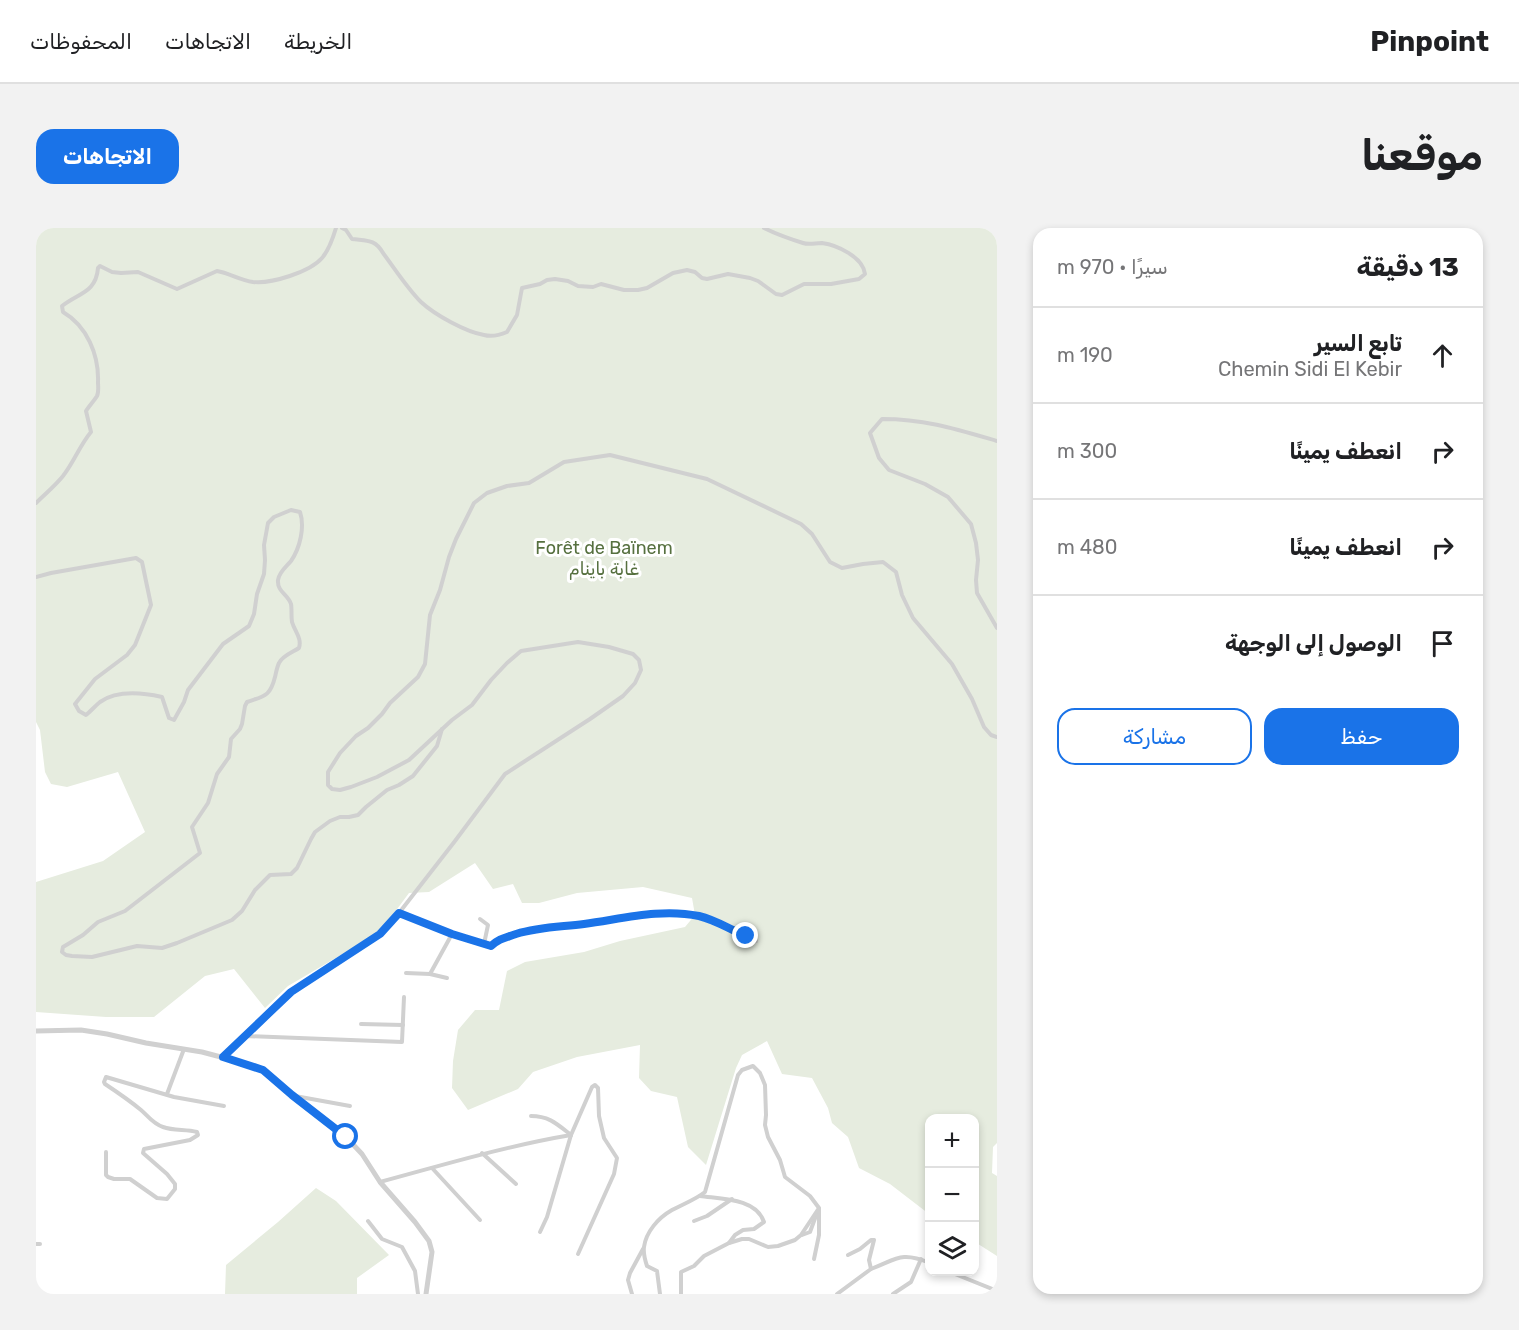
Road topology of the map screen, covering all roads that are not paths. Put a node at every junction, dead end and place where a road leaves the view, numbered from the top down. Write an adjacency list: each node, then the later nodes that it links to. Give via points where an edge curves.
1 (336, 228): 5 (street, via 321,260 307,269 256,283 217,271 177,289 138,272 112,272 100,266 89,290 63,306 63,312 80,327 94,351 98,394 86,411 91,432 62,477)
2 (342, 228): 3 (street, via 352,239 379,245 421,302 439,316 484,335 507,332 517,315 522,288 547,280 638,290 687,270 708,279 728,274 750,278 782,295 804,284 831,284 859,279 865,274 864,267 841,248 806,244)
3 (764, 228)
4 (997, 441): 7 (street, via 907,419 882,418 870,433 879,458 890,470 948,497 971,524 978,560 977,593)
5 (36, 503)
6 (36, 578): 8 (street, via 136,558 142,562 151,605 135,645 95,679 75,704 86,715 102,701 117,695 146,694 162,697 169,718 174,720 188,690 223,644 249,626 264,574 268,523 291,510 300,512 302,520 297,549 278,583 291,602 292,623 301,642 299,648 281,659 269,692 245,706 242,724 231,739 229,757 217,774 208,803 192,826 200,853 124,911 98,922 63,947 66,955 92,957 137,946 162,948 232,920 270,875 291,874 297,868 315,832 330,820 358,815 387,790 412,776 437,746)
7 (997, 628)
8 (442, 729): 9 (street, via 409,760 377,777 340,790 328,785 328,772 340,753 418,677 425,664 430,615 456,539 474,503 487,493 529,483 564,462 610,455 707,479 782,514 801,524 830,562 842,568 884,562 896,572 914,618 952,664 984,727); 10 (street, via 472,705 521,651 578,642 633,654 639,660 641,670 623,696 505,774)
9 (997, 737)
10 (399, 913): 12 (street); 22 (street, via 380,934 291,992)
11 (480, 919): 14 (street, via 488,926)
12 (452, 934): 14 (street); 16 (street)
13 (756, 941): 14 (street, via 698,916 645,914 548,926 499,939 491,946)
14 (484, 944)
15 (406, 973): 16 (street)
16 (430, 974): 17 (street)
17 (447, 978)
18 (404, 997): 20 (street)
19 (362, 1024): 20 (street)
20 (403, 1025): 22 (street, via 402,1042)
21 (36, 1031): 23 (street, via 81,1030)
22 (245, 1036): 24 (street)
23 (184, 1049): 24 (street); 25 (street)
24 (223, 1057): 26 (street, via 263,1070)
25 (167, 1094): 27 (street); 31 (street, via 106,1077 104,1082 152,1122 198,1133 190,1140 144,1149 143,1153 175,1184 167,1199 157,1198 130,1179 108,1177)
26 (292, 1095): 28 (street); 34 (street, via 346,1137)
27 (224, 1106)
28 (350, 1106)
29 (531, 1116): 30 (street, via 555,1122)
30 (571, 1135): 32 (street); 42 (street); 45 (street, via 592,1087 597,1086 598,1116 604,1138 617,1158)
31 (106, 1152)
32 (482, 1154): 33 (street); 35 (street)
33 (432, 1168): 34 (street); 39 (street)
34 (380, 1182): 54 (street, via 429,1241 432,1252)
35 (516, 1184)
36 (700, 1196): 37 (street); 38 (street, via 705,1192 738,1075 753,1066 765,1085 765,1125 785,1177); 44 (street, via 662,1216)
37 (733, 1199): 41 (street); 43 (street, via 761,1215 764,1222 743,1230)
38 (819, 1208): 43 (street, via 810,1232 789,1243 768,1248 749,1239); 47 (street)
39 (480, 1220)
40 (368, 1221): 53 (street, via 382,1239 402,1246 416,1271)
41 (693, 1221)
42 (540, 1232)
43 (729, 1243): 57 (street, via 681,1272)
44 (643, 1249): 55 (street, via 628,1280); 56 (street, via 647,1266 657,1271)
45 (578, 1254)
46 (848, 1255): 50 (street, via 874,1240)
47 (814, 1259)
48 (921, 1259): 49 (street); 50 (street, via 900,1257); 59 (street, via 911,1282)
49 (925, 1261)
50 (871, 1269): 58 (street)
51 (960, 1276): 52 (street)
52 (997, 1291)
53 (418, 1294)
54 (426, 1294)
55 (632, 1294)
56 (660, 1294)
57 (681, 1294)
58 (837, 1294)
59 (893, 1294)

